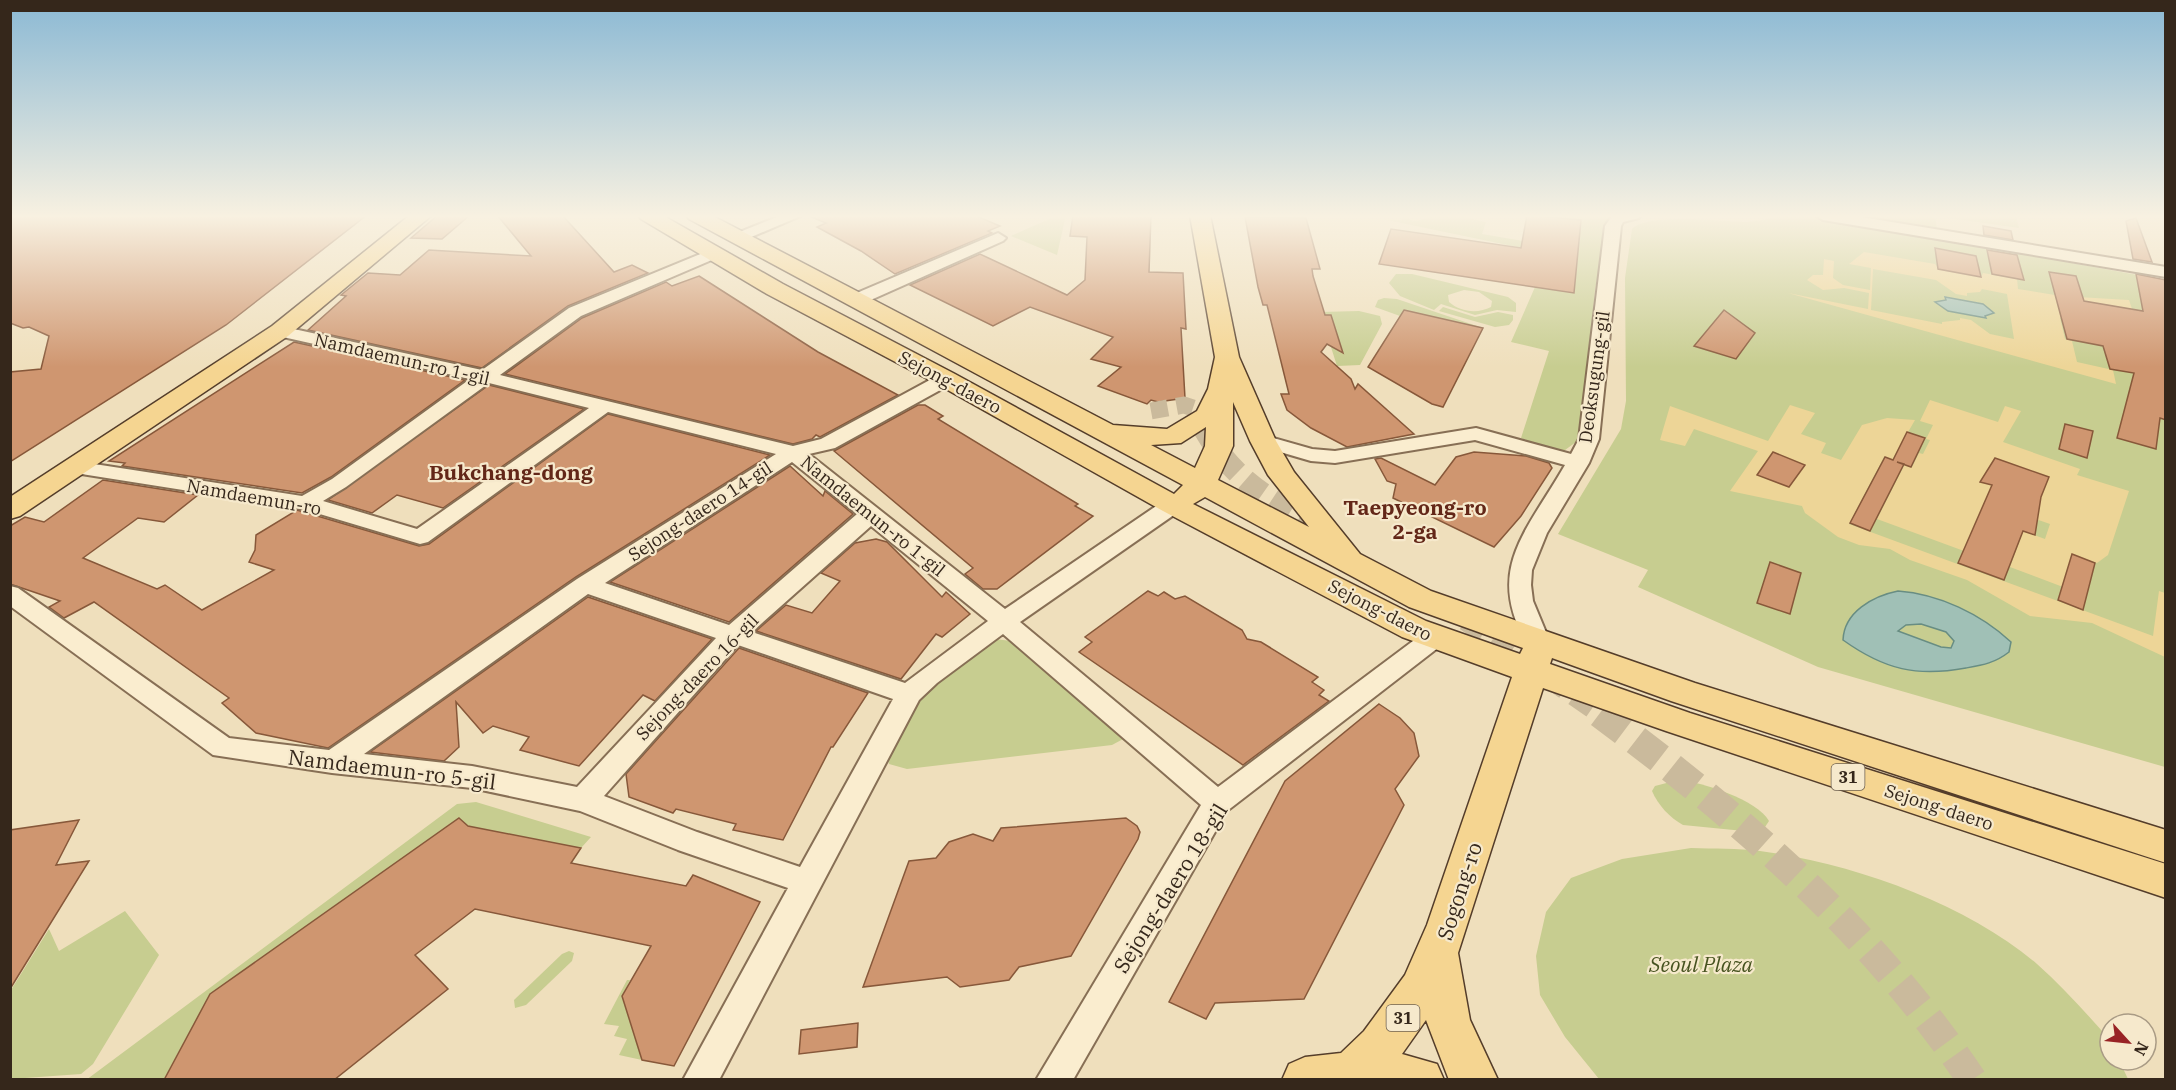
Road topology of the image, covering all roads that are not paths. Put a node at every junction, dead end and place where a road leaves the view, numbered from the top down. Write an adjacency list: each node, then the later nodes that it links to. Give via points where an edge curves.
1 (341, 266): 24 (main road, via 266,326)
2 (360, 266): 12 (main road)
3 (684, 266): 14 (street, via 575,312)
4 (736, 266): 15 (main road, Sejong-daero)
5 (792, 266): 11 (main road, Sejong-daero)
6 (934, 266): 11 (street)
7 (1210, 266): 13 (main road)
8 (1609, 266): 21 (street, Deoksugung-gil, via 1589,439)
9 (2129, 266): 10 (street)
10 (2166, 272)
11 (858, 299): 18 (main road, Sejong-daero)
12 (280, 332): 14 (street, Namdaemun-ro 1-gil); 22 (main road)
13 (1227, 357): 16 (main road); 19 (main road)
14 (487, 377): 17 (street, Namdaemun-ro 1-gil); 25 (street)
15 (946, 379): 20 (street, Sejong-daero 14-gil, via 828,444); 26 (main road, Sejong-daero)
16 (1221, 389): 18 (main road, via 1207,416 1172,437 1136,437); 23 (main road, via 1219,446)
17 (604, 406): 20 (street, Namdaemun-ro 1-gil); 25 (street, Namdaemun-ro, via 420,537)
18 (1077, 419): 23 (main road, Sejong-daero)
19 (1263, 441): 21 (street, via 1311,455 1335,457 1476,434); 29 (main road, via 1282,475)
20 (793, 452): 28 (street, Namdaemun-ro 1-gil); 30 (street, Sejong-daero 14-gil)
21 (1579, 463): 35 (street, Deoksugung-gil, via 1523,563 1519,582)
22 (75, 467): 25 (street, Namdaemun-ro); 27 (main road)
23 (1202, 485): 26 (main road); 29 (main road, Sejong-daero)
24 (10, 489)
25 (305, 503)
26 (1173, 505): 32 (street); 34 (main road, Sejong-daero)
27 (10, 510)
28 (871, 514): 32 (street, Namdaemun-ro 1-gil); 33 (street, Sejong-daero 16-gil)
29 (1353, 562): 35 (main road, Sejong-daero)
30 (585, 585): 33 (street); 37 (street, Sejong-daero 14-gil)
31 (10, 594): 37 (street, Namdaemun-ro 5-gil, via 223,748)
32 (1004, 621): 36 (street); 39 (street, Namdaemun-ro 1-gil)
33 (732, 635): 36 (street); 38 (street, Sejong-daero 16-gil)
34 (1434, 638): 35 (main road, Sejong-daero); 39 (street, Sejong-daero 18-gil)
35 (1534, 657): 40 (main road, Sejong-daero / 31, via 1683,692); 41 (main road, Sejong-daero / 31, via 1678,722); 43 (main road, Sogong-ro / 31)
36 (909, 694): 42 (street)
37 (332, 762): 38 (street, Namdaemun-ro 5-gil, via 472,777)
38 (583, 800): 42 (street, Namdaemun-ro 5-gil)
39 (1217, 803): 46 (street, Sejong-daero 18-gil)
40 (2166, 847)
41 (2166, 880)
42 (807, 882): 45 (street)
43 (1438, 954): 44 (main road, Sogong-ro / 31, via 1402,1021); 49 (main road, via 1448,1023)
44 (1354, 1072): 47 (main road); 48 (main road, via 1394,1072)
45 (700, 1080)
46 (1053, 1080)
47 (1305, 1080)
48 (1421, 1080)
49 (1475, 1080)

